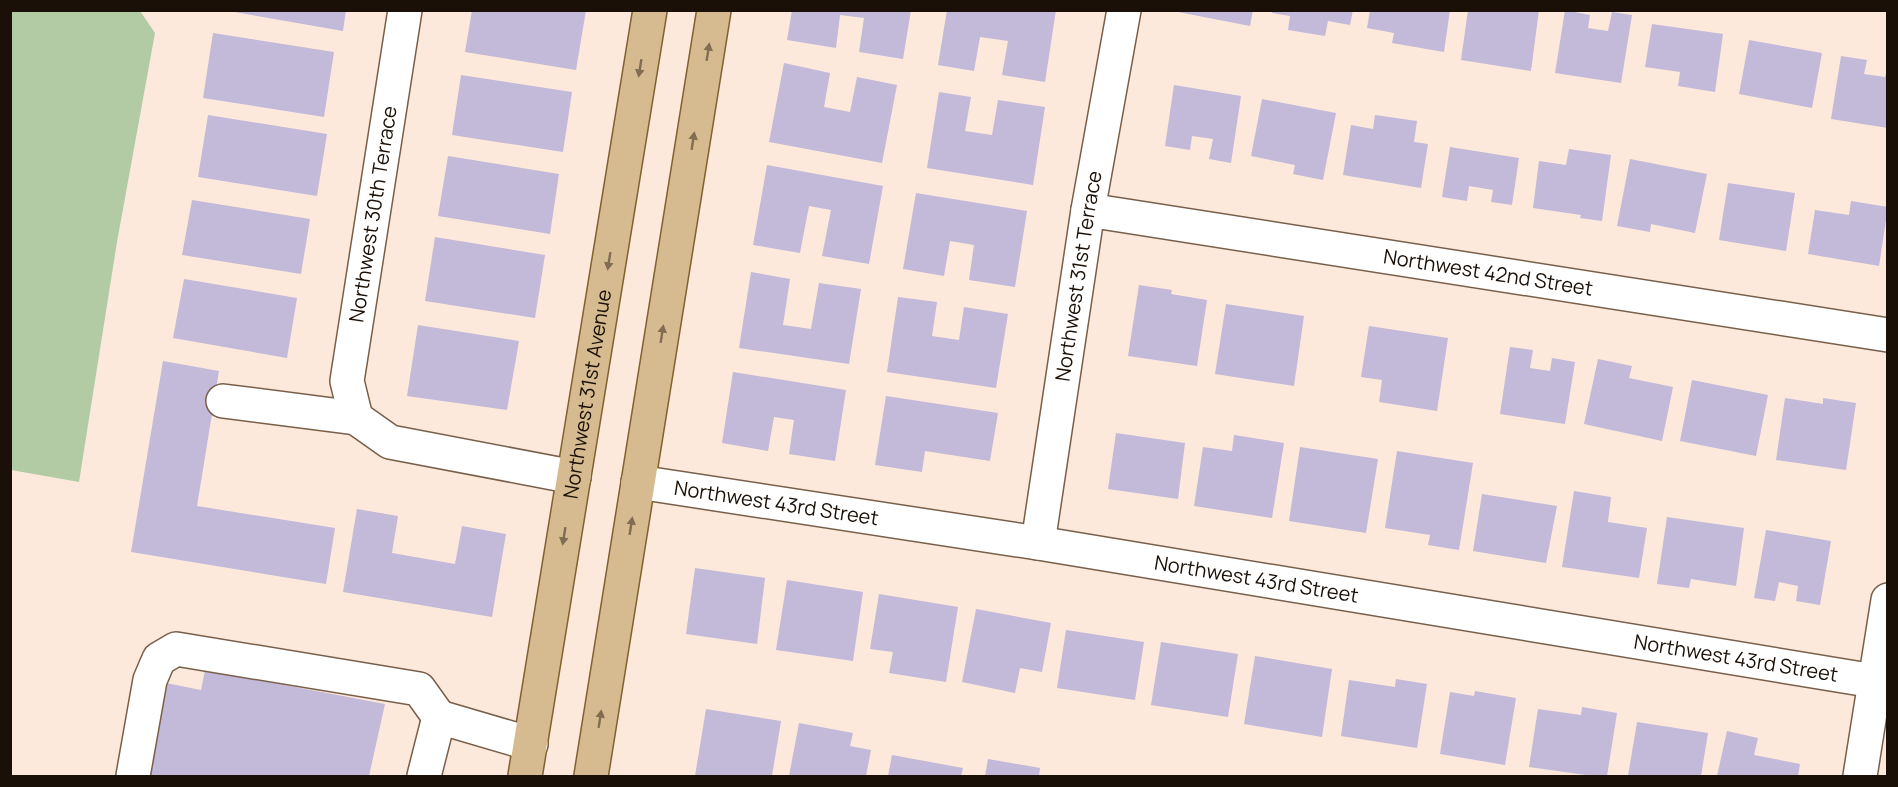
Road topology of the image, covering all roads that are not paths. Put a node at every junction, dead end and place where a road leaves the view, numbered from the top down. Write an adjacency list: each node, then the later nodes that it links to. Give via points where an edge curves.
1 (405, 10): 8 (street, Northwest 30th Terrace, via 346,381)
2 (650, 10): 9 (main road, Northwest 31st Avenue, one-way to 9)
3 (714, 10): 10 (main road, one-way to 3)
4 (1124, 10): 5 (street, Northwest 31st Terrace)
5 (1088, 210): 6 (street, Northwest 42nd Street); 11 (street, Northwest 31st Terrace)
6 (1887, 335)
7 (223, 400): 8 (street)
8 (356, 418): 9 (street, via 390,442)
9 (574, 477): 15 (main road, Northwest 31st Avenue, one-way to 15)
10 (638, 482): 11 (street, Northwest 43rd Street); 19 (main road, one-way to 10)
11 (1038, 543): 13 (street, Northwest 43rd Street)
12 (1887, 600): 13 (street)
13 (1874, 681): 20 (street)
14 (439, 717): 15 (street); 16 (street, via 419,688 176,649 159,658 150,680); 17 (street)
15 (531, 744): 18 (main road, Northwest 31st Avenue)
16 (133, 777)
17 (424, 777)
18 (525, 777)
19 (591, 777)
20 (1860, 777)

